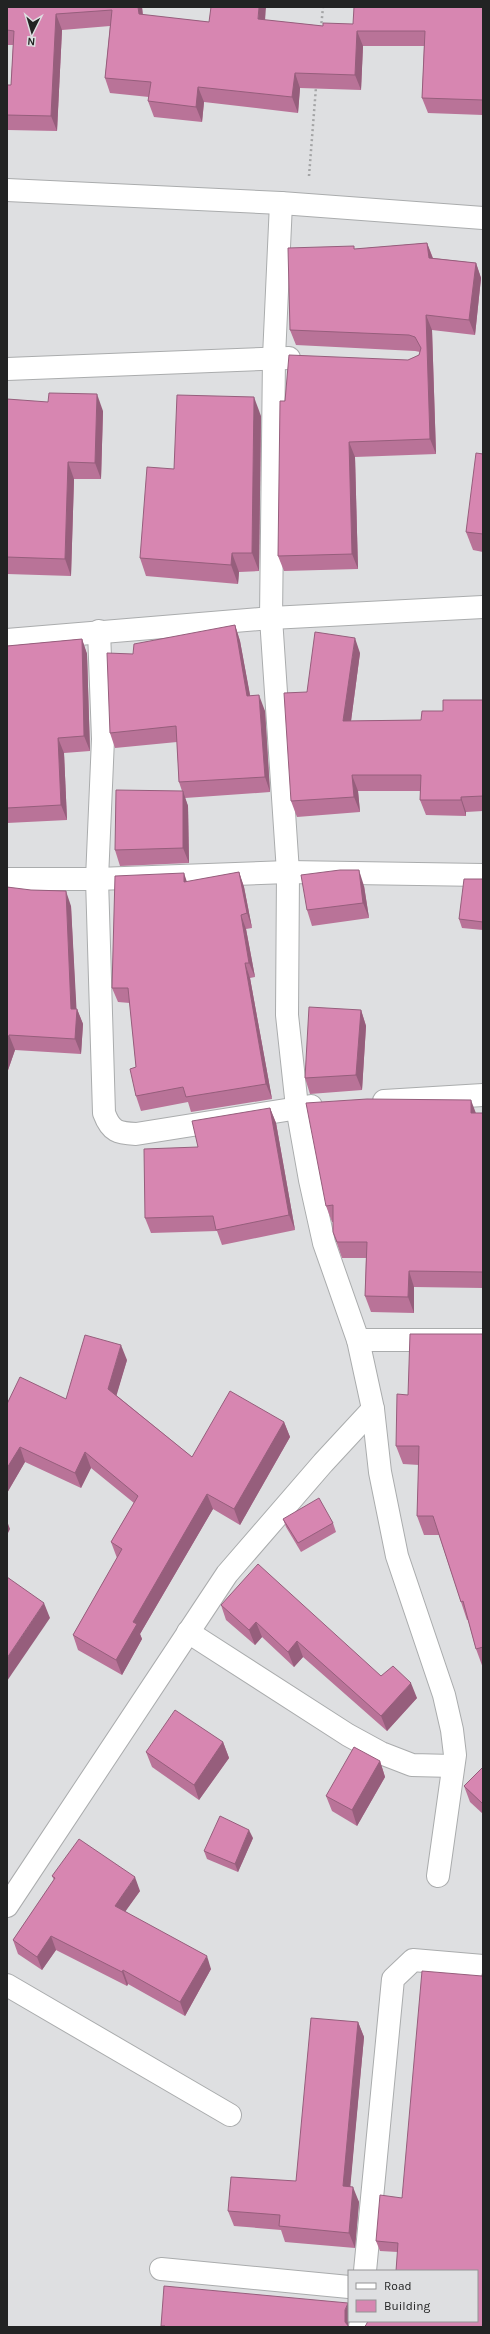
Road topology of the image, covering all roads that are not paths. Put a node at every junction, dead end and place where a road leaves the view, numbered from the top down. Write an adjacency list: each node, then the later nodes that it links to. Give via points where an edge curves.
1 (7, 190): 2 (street)
2 (281, 203): 3 (street); 4 (street)
3 (483, 218)
4 (274, 357): 5 (street); 6 (street); 8 (street)
5 (305, 358)
6 (7, 369)
7 (483, 607): 8 (street)
8 (271, 618): 9 (street); 11 (street)
9 (100, 631): 10 (street); 14 (street, via 103,738)
10 (7, 640)
11 (288, 872): 12 (street); 14 (street); 18 (street, via 287,1015)
12 (483, 875)
13 (7, 879): 14 (street)
14 (97, 879): 18 (street, via 104,1113 108,1124 119,1133 136,1134)
15 (483, 1095): 16 (street)
16 (360, 1103)
17 (329, 1105): 18 (street)
18 (298, 1107): 19 (street, via 324,1243)
19 (358, 1340): 20 (street); 21 (street)
20 (483, 1340)
21 (373, 1409): 22 (street, via 227,1574); 23 (street, via 380,1472 397,1556 444,1695 452,1730 455,1756)
22 (188, 1632): 23 (street, via 348,1735 381,1753 412,1765); 25 (street)
23 (453, 1766): 24 (street)
24 (438, 1876)
25 (7, 1906)
26 (483, 1966): 30 (street, via 413,1960 393,1979)
27 (7, 1985): 28 (street)
28 (230, 2115)
29 (161, 2269): 31 (street)
30 (365, 2270)
31 (348, 2287)

